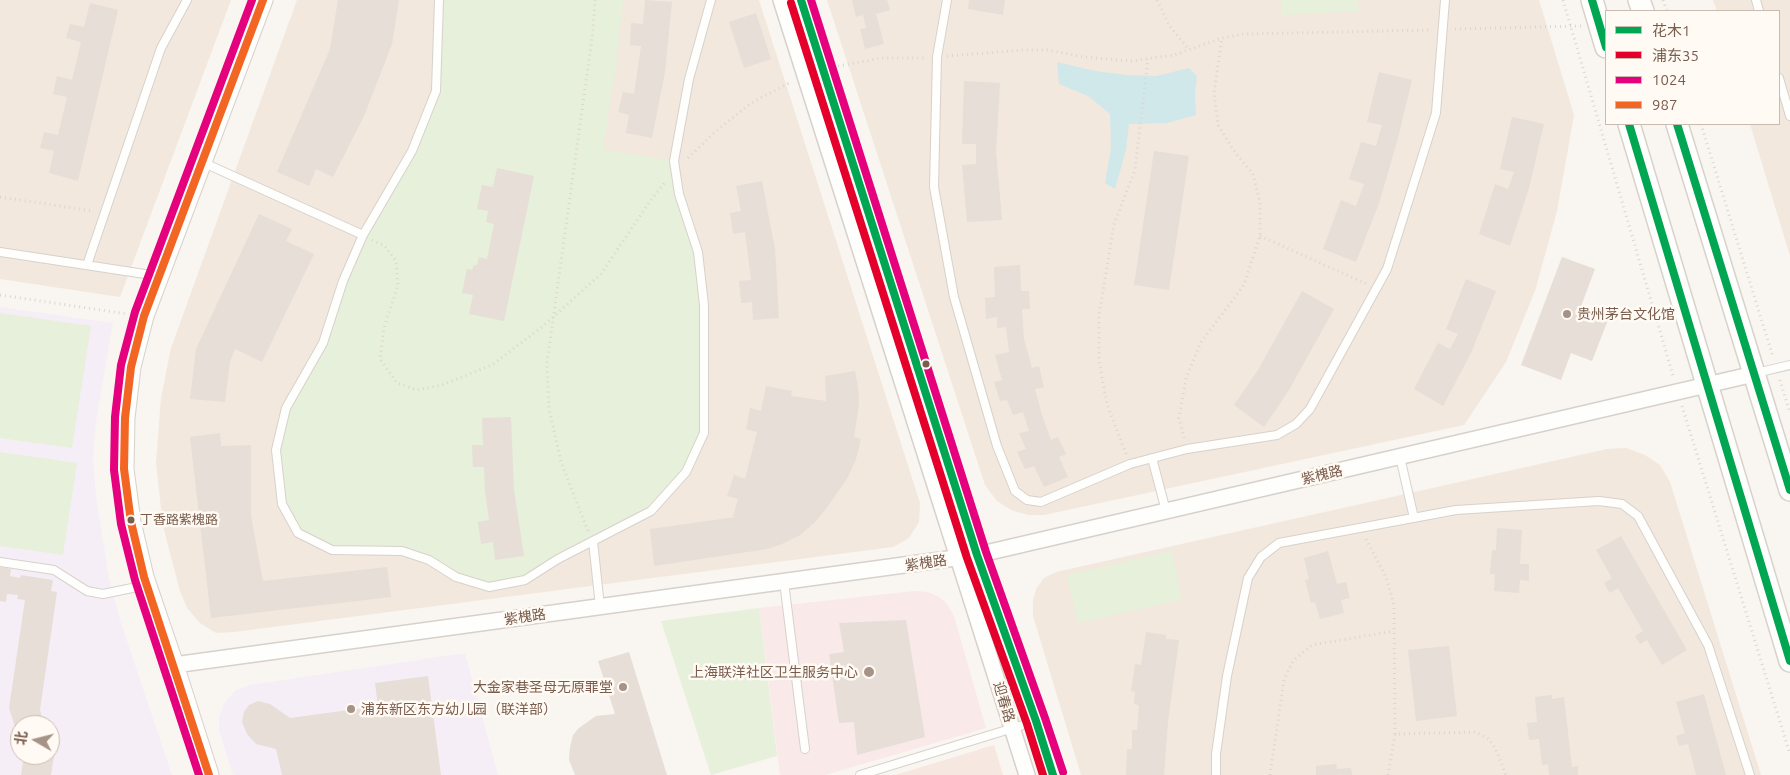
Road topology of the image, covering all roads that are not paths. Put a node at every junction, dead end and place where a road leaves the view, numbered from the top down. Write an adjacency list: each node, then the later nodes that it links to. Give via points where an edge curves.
1 (187, 0): 18 (lane, via 161,48)
2 (263, 0): 15 (street)
3 (440, 0): 16 (lane, via 436,91 412,150)
4 (710, 0): 28 (lane, via 689,79 674,161 679,194 698,252 704,305 704,433 686,472 651,511)
5 (782, 0): 30 (street, 迎春路)
6 (801, 0): 29 (street, 迎春路)
7 (947, 0): 24 (lane, via 937,57 934,186 952,288 997,446 1015,491 1027,500 1041,502 1130,464)
8 (1445, 0): 24 (lane, via 1436,113 1387,269 1310,409 1296,424 1277,435 1187,449)
9 (1592, 0): 10 (main road)
10 (1605, 45)
11 (1780, 81): 12 (lane)
12 (1790, 116)
13 (1629, 125): 22 (main road)
14 (1677, 125): 21 (main road)
15 (202, 162): 16 (lane); 19 (street)
16 (363, 235): 28 (lane, via 322,343 286,408 276,450 282,504 298,533 332,550 402,550 429,560 456,577 489,587 525,580)
17 (0, 252): 18 (lane)
18 (87, 265): 19 (lane)
19 (160, 276): 33 (street, via 144,316 131,367 124,418 124,469 130,522)
20 (1790, 365): 21 (lane)
21 (1754, 374): 22 (street, 紫槐路); 25 (main road)
22 (1707, 384): 23 (street, 紫槐路); 35 (main road)
23 (1400, 457): 26 (street, 紫槐路); 27 (lane)
24 (1152, 458): 26 (lane)
25 (1790, 490)
26 (1166, 511): 29 (street, 紫槐路)
27 (1414, 518): 44 (lane, via 1280,543 1261,557 1248,578 1227,676); 45 (lane, via 1456,510 1599,501 1622,504 1638,516 1708,644)
28 (592, 541): 34 (lane)
29 (977, 555): 30 (street, 紫槐路); 37 (street, 迎春路)
30 (959, 558): 32 (street, 紫槐路); 38 (street, 迎春路)
31 (0, 562): 33 (lane, via 54,570 87,591 103,594)
32 (784, 582): 34 (street, 紫槐路); 39 (lane)
33 (147, 586): 36 (street)
34 (600, 607): 36 (street, 紫槐路)
35 (1790, 661)
36 (174, 665): 40 (street)
37 (1036, 721): 38 (lane); 43 (street, 迎春路)
38 (1012, 729): 41 (lane); 42 (street, 迎春路)
39 (805, 749)
40 (209, 775)
41 (860, 775)
42 (1027, 775)
43 (1053, 775)
44 (1216, 775)
45 (1750, 775)

